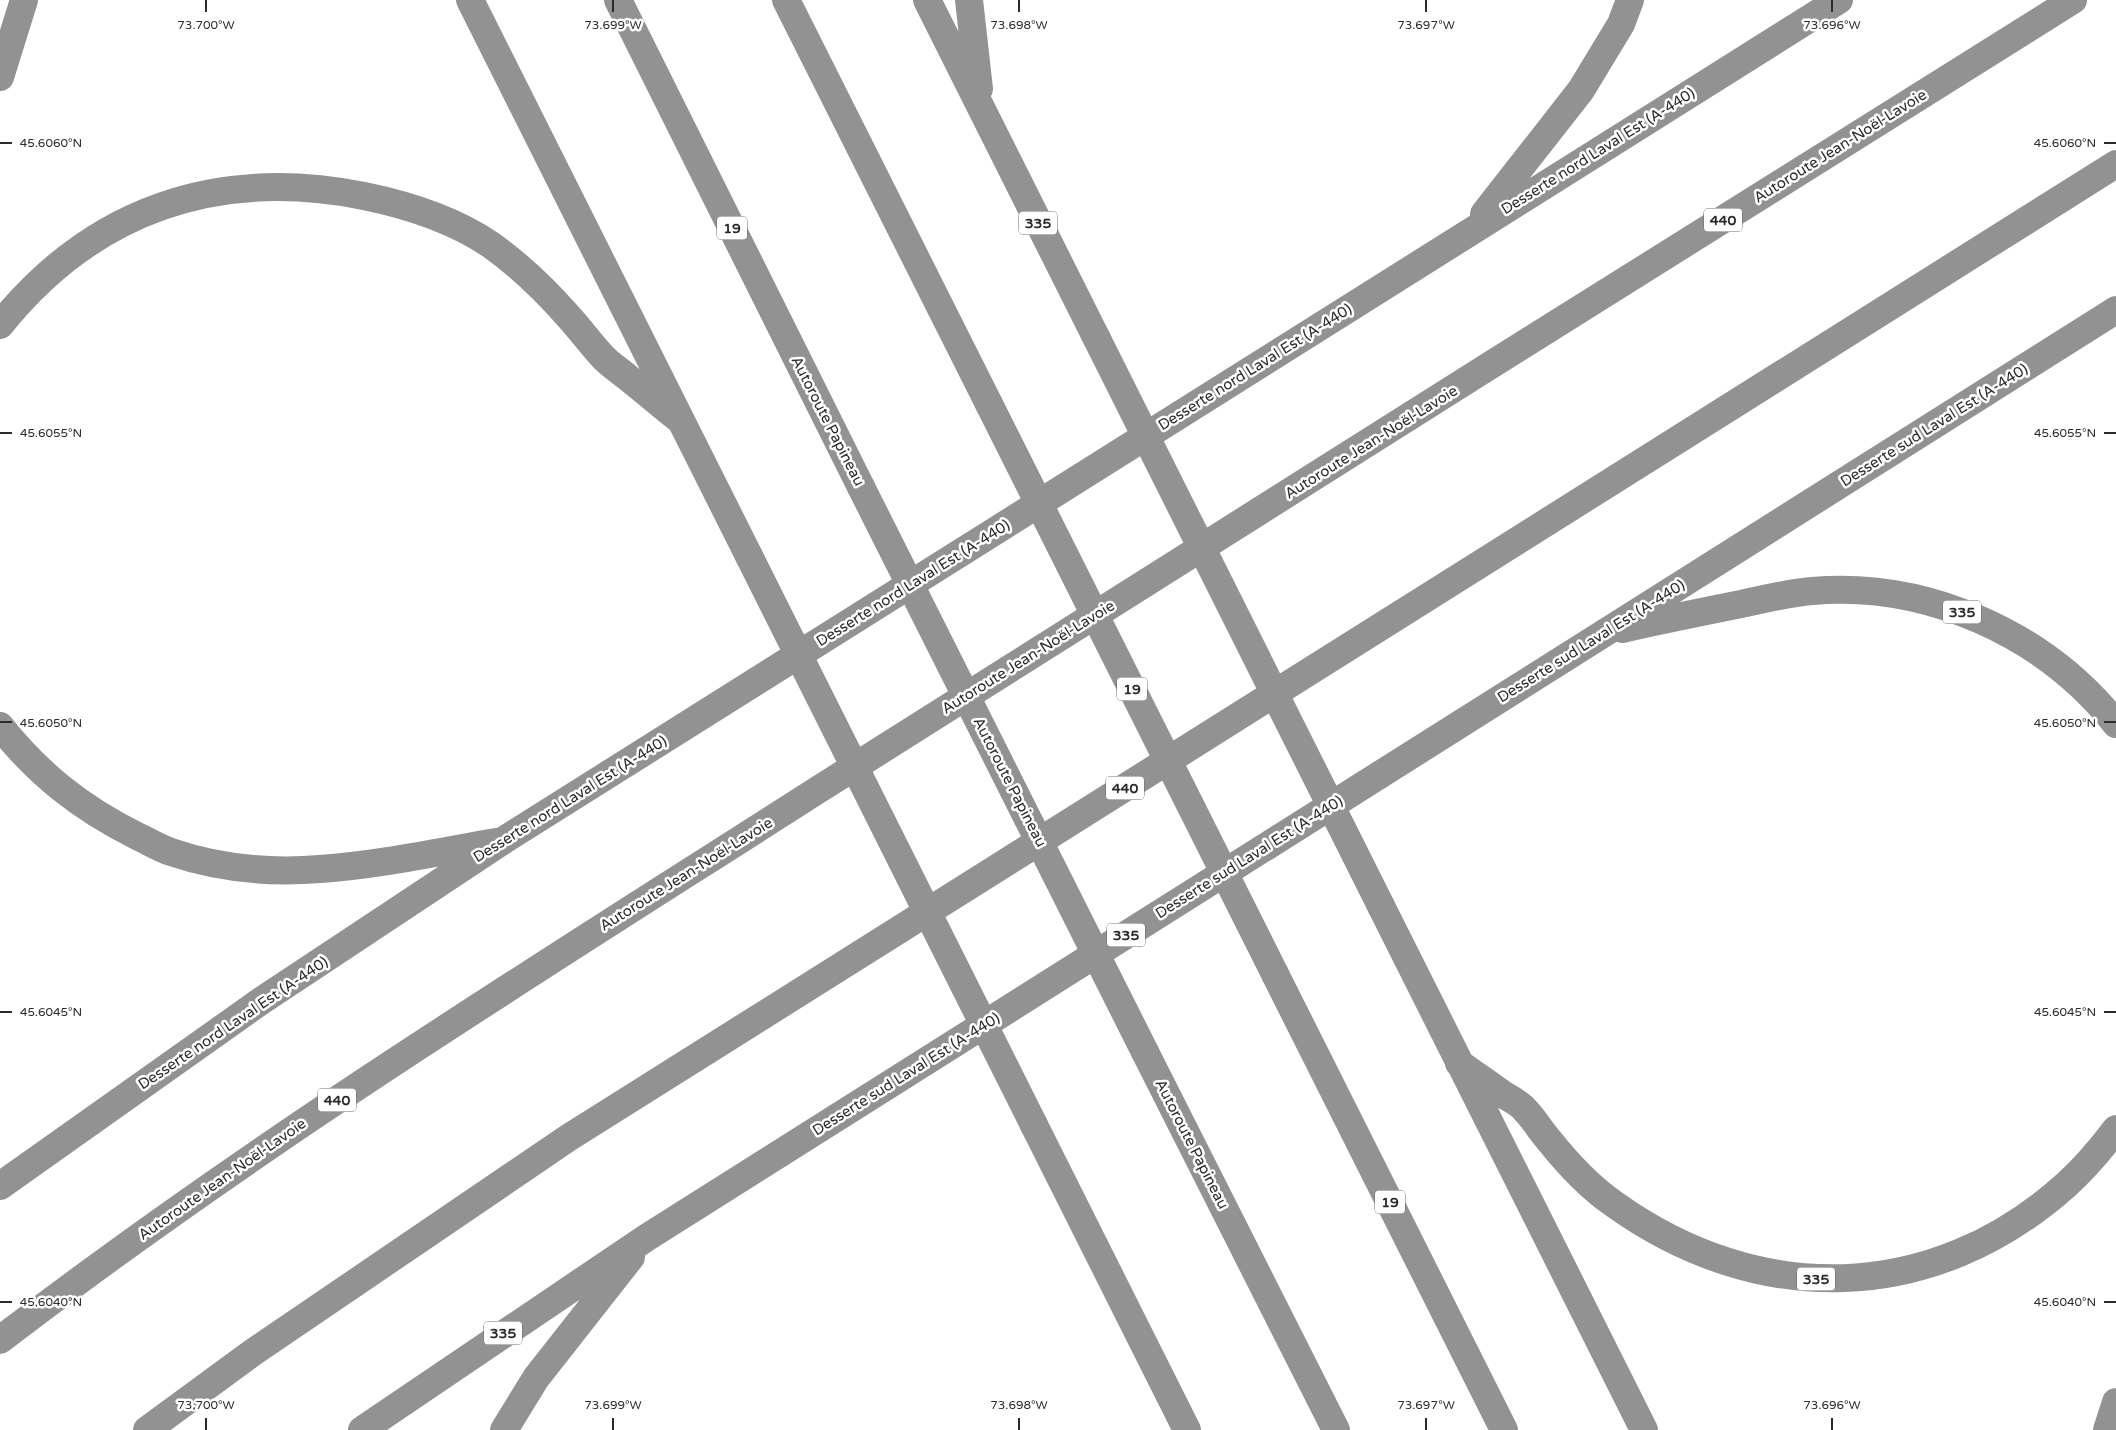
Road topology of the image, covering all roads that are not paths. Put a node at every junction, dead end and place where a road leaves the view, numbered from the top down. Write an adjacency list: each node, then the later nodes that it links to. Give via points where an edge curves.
1 (24, 0): 10 (highway)
2 (470, 0): 16 (highway)
3 (618, 0): 33 (highway, Autoroute Papineau / 19, bridge)
4 (786, 0): 34 (highway, 19, bridge)
5 (927, 0): 11 (highway, 335)
6 (969, 0): 11 (highway)
7 (1630, 0): 13 (highway, via 1621,24 1581,90)
8 (1839, 0): 13 (highway, Desserte nord Laval Est (A-440))
9 (2073, 0): 25 (highway, Autoroute Jean-Noël-Lavoie / 440, via 510,985 243,1164)
10 (0, 77)
11 (981, 108): 21 (highway, 335, bridge)
12 (2116, 164): 28 (highway, 440, via 577,1133 260,1348)
13 (1473, 229): 20 (highway, Desserte nord Laval Est (A-440))
14 (2116, 310): 17 (highway, Desserte sud Laval Est (A-440))
15 (0, 325): 16 (highway, via 47,274 77,249 143,214 175,202 241,188 276,186 346,192 421,210 458,225 491,245 550,296 603,357)
16 (680, 420): 26 (highway, bridge)
17 (1606, 632): 18 (highway, 335, via 1812,591 1859,590 1906,596 1974,617 2037,650 2089,693); 24 (highway, Desserte sud Laval Est (A-440) / 335)
18 (2116, 724)
19 (0, 726): 20 (highway, via 16,747 76,801 100,817 170,852 206,861 281,871 320,869)
20 (504, 840): 23 (highway, Desserte nord Laval Est (A-440), via 261,1002)
21 (1459, 1064): 22 (highway, 335, via 1526,1109 1583,1179 1631,1216 1673,1240 1723,1261 1796,1277 1846,1279 1899,1273 1974,1246 2001,1233 2046,1201 2084,1167); 35 (highway)
22 (2116, 1129)
23 (0, 1186)
24 (646, 1238): 29 (highway, Desserte sud Laval Est (A-440) / 335); 30 (highway, via 536,1378)
25 (0, 1340)
26 (1165, 1386): 31 (highway); 32 (highway)
27 (2116, 1402): 36 (highway)
28 (147, 1430)
29 (362, 1430)
30 (504, 1430)
31 (1166, 1430)
32 (1187, 1430)
33 (1336, 1430)
34 (1504, 1430)
35 (1644, 1430)
36 (2107, 1430)

